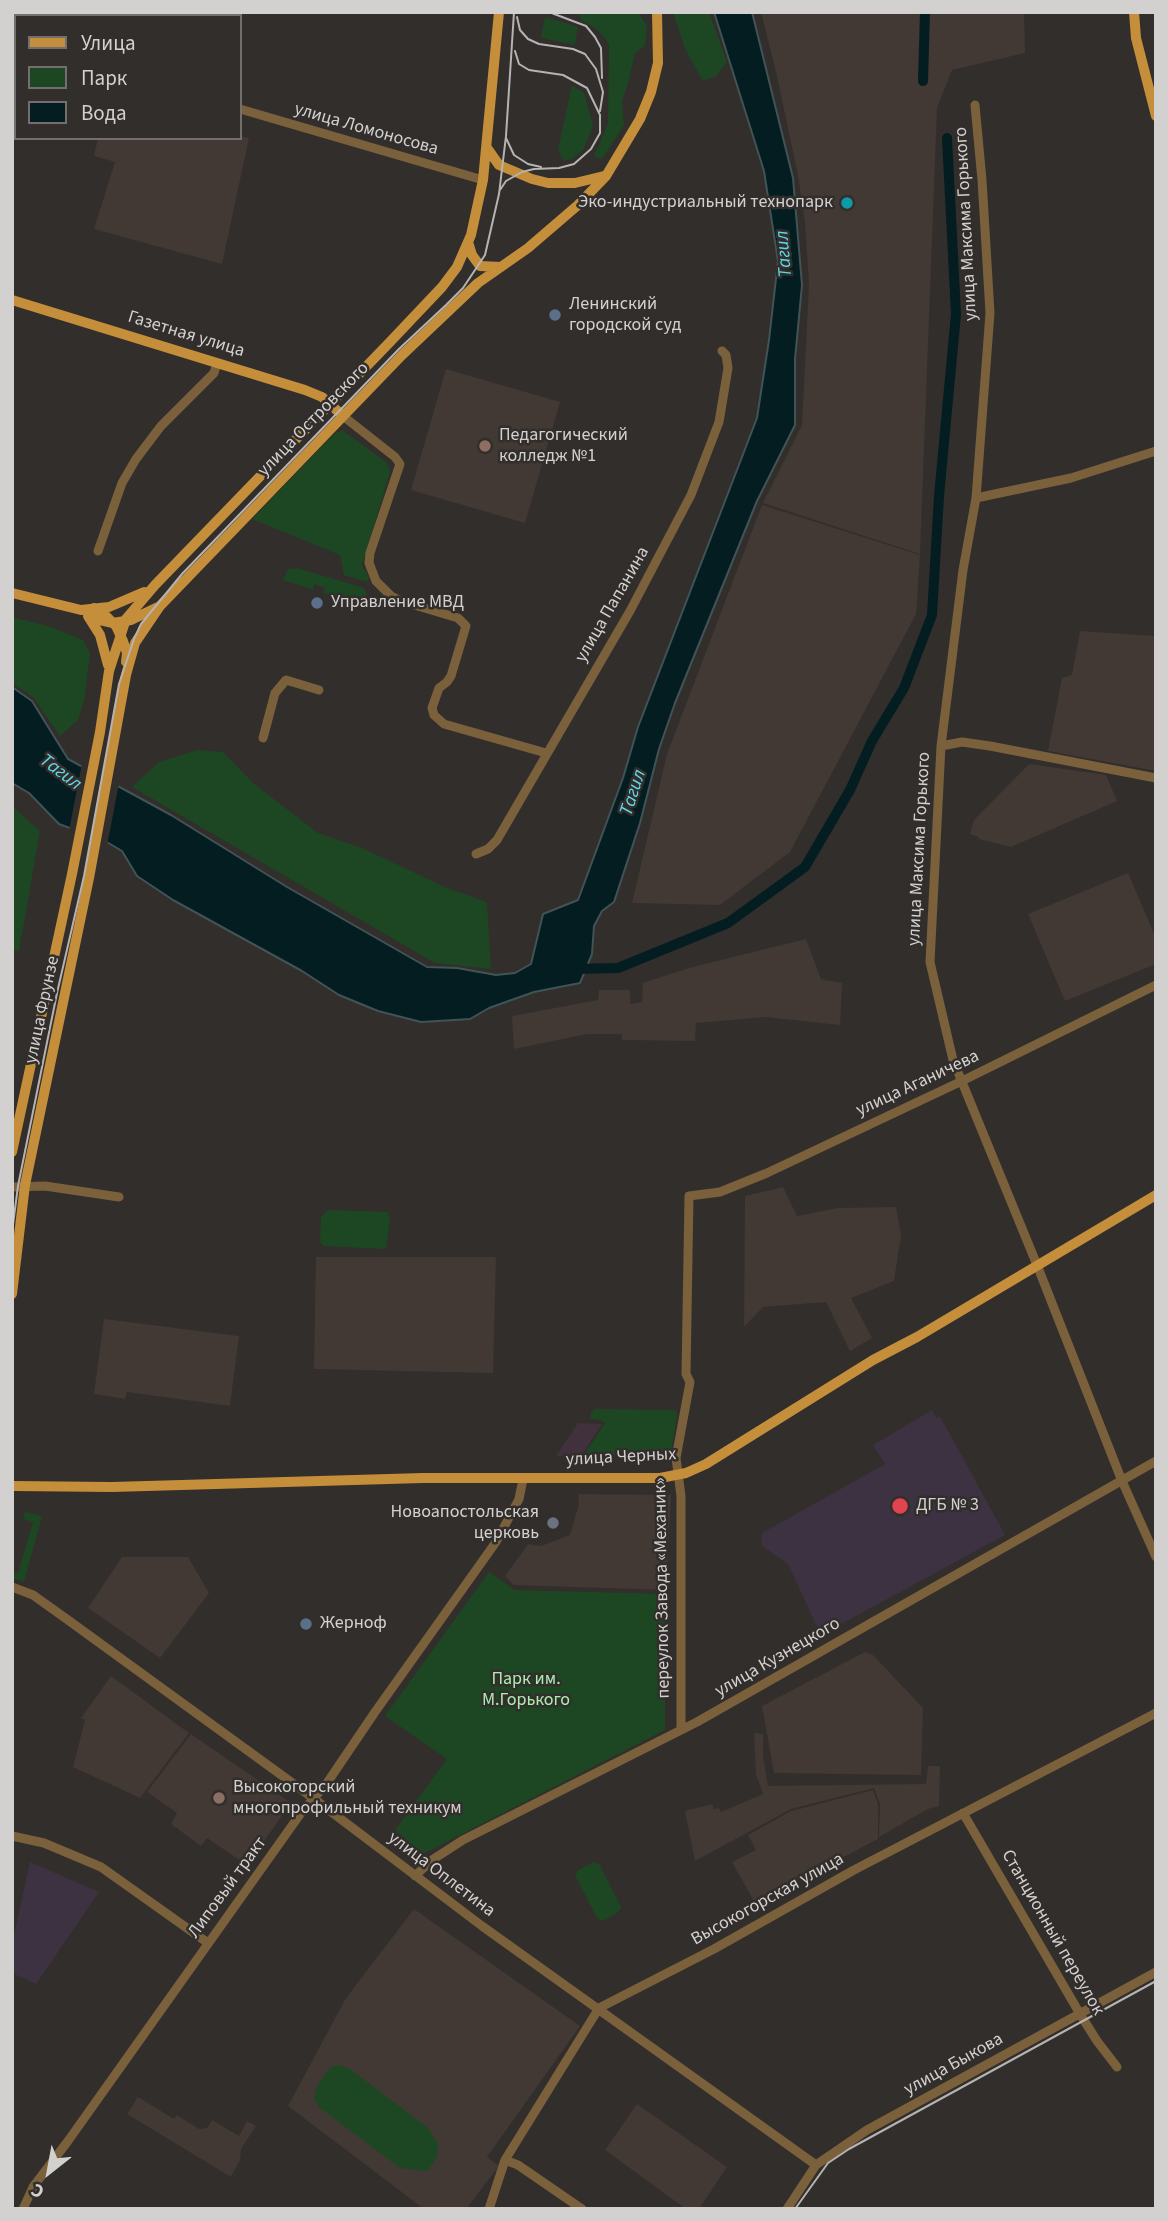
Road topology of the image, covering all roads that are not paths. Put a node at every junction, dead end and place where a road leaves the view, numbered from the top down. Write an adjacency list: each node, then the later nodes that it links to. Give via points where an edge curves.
1 (499, 12): 9 (main road, улица Островского)
2 (657, 12): 10 (main road, улица Островского, via 658,63 651,92)
3 (1134, 12): 6 (main road)
4 (975, 104): 20 (street, улица Максима Горького, via 990,313)
5 (242, 110): 7 (street, улица Ломоносова)
6 (1156, 116)
7 (265, 117): 8 (street); 11 (street, улица Ломоносова)
8 (261, 129)
9 (487, 148): 10 (main road, via 499,165 532,180 575,183); 11 (main road, улица Островского)
10 (606, 176): 13 (main road, улица Островского)
11 (483, 180): 12 (main road, улица Островского)
12 (468, 242): 13 (main road, via 480,266); 17 (main road, улица Островского, via 442,287)
13 (501, 267): 18 (main road, улица Островского, via 478,283)
14 (12, 300): 16 (main road, Газетная улица)
15 (722, 351): 36 (street, улица Папанина, via 727,368 719,422 691,495)
16 (218, 363): 17 (main road, Газетная улица); 21 (street, via 214,373 160,426 131,466)
17 (330, 403): 18 (main road, Газетная улица); 22 (main road, улица Островского)
18 (344, 415): 24 (main road, улица Островского); 36 (street, via 400,464 370,553 376,581 391,597 457,618 466,626 451,676 439,688 434,715 444,724)
19 (1156, 451): 20 (street, via 1071,478)
20 (976, 498): 35 (street, улица Максима Горького)
21 (98, 551)
22 (154, 586): 25 (main road); 26 (main road, улица Островского)
23 (12, 593): 25 (main road)
24 (160, 606): 26 (main road); 30 (main road, улица Островского, via 135,643)
25 (92, 613): 27 (main road); 29 (main road)
26 (125, 621): 27 (main road); 28 (main road, улица Островского)
27 (113, 623): 28 (main road)
28 (120, 634): 29 (main road, улица Островского); 30 (main road, via 127,653)
29 (109, 671): 32 (main road, улица Островского)
30 (126, 675): 33 (main road, улица Островского)
31 (319, 690): 34 (street, via 286,680 275,693)
32 (100, 732): 41 (main road, улица Фрунзе)
33 (116, 736): 42 (main road, улица Фрунзе)
34 (263, 738)
35 (941, 746): 37 (street, via 962,742 990,746); 40 (street, улица Максима Горького, via 930,962)
36 (546, 753): 38 (street, улица Папанина, via 497,840)
37 (1156, 778)
38 (476, 853)
39 (1156, 985): 40 (street, улица Аганичева)
40 (962, 1082): 45 (street, улица Аганичева, via 755,1178 720,1192); 47 (street, улица Максима Горького)
41 (12, 1152)
42 (25, 1185): 43 (street); 46 (street); 48 (main road, улица Фрунзе)
43 (12, 1187)
44 (1156, 1195): 47 (main road, улица Черных)
45 (689, 1196): 50 (street, переулок Завода «Механик», via 686,1374 690,1382 676,1458)
46 (119, 1197)
47 (1037, 1265): 50 (main road, улица Черных, via 706,1464); 52 (street, улица Максима Горького)
48 (12, 1294)
49 (1156, 1461): 52 (street, улица Кузнецкого)
50 (678, 1475): 51 (main road, улица Черных); 57 (street, переулок Завода «Механик»)
51 (523, 1479): 53 (main road, улица Черных); 58 (street, Липовый тракт, via 502,1534)
52 (1122, 1481): 54 (street, улица Максима Горького); 57 (street, улица Кузнецкого)
53 (12, 1486)
54 (1156, 1557)
55 (12, 1587): 58 (street, улица Оплетина, via 42,1601)
56 (1156, 1713): 59 (street, Высокогорская улица)
57 (681, 1730): 61 (street, улица Кузнецкого, via 463,1840)
58 (313, 1798): 61 (street, улица Оплетина); 62 (street, Липовый тракт)
59 (963, 1813): 64 (street, Высокогорская улица); 65 (street, Станционный переулок)
60 (12, 1836): 62 (street, via 44,1843 101,1867)
61 (415, 1876): 64 (street, улица Оплетина)
62 (208, 1943): 69 (street, Липовый тракт, via 33,2188)
63 (1156, 1972): 65 (street, улица Быкова)
64 (599, 2008): 67 (street); 68 (street, улица Оплетина)
65 (1080, 2014): 66 (street, Станционный переулок); 68 (street, улица Быкова, via 867,2130)
66 (1117, 2067)
67 (505, 2160): 70 (street); 71 (street)
68 (816, 2165): 72 (street, улица Быкова)
69 (23, 2209)
70 (489, 2209)
71 (582, 2209)
72 (787, 2209)

